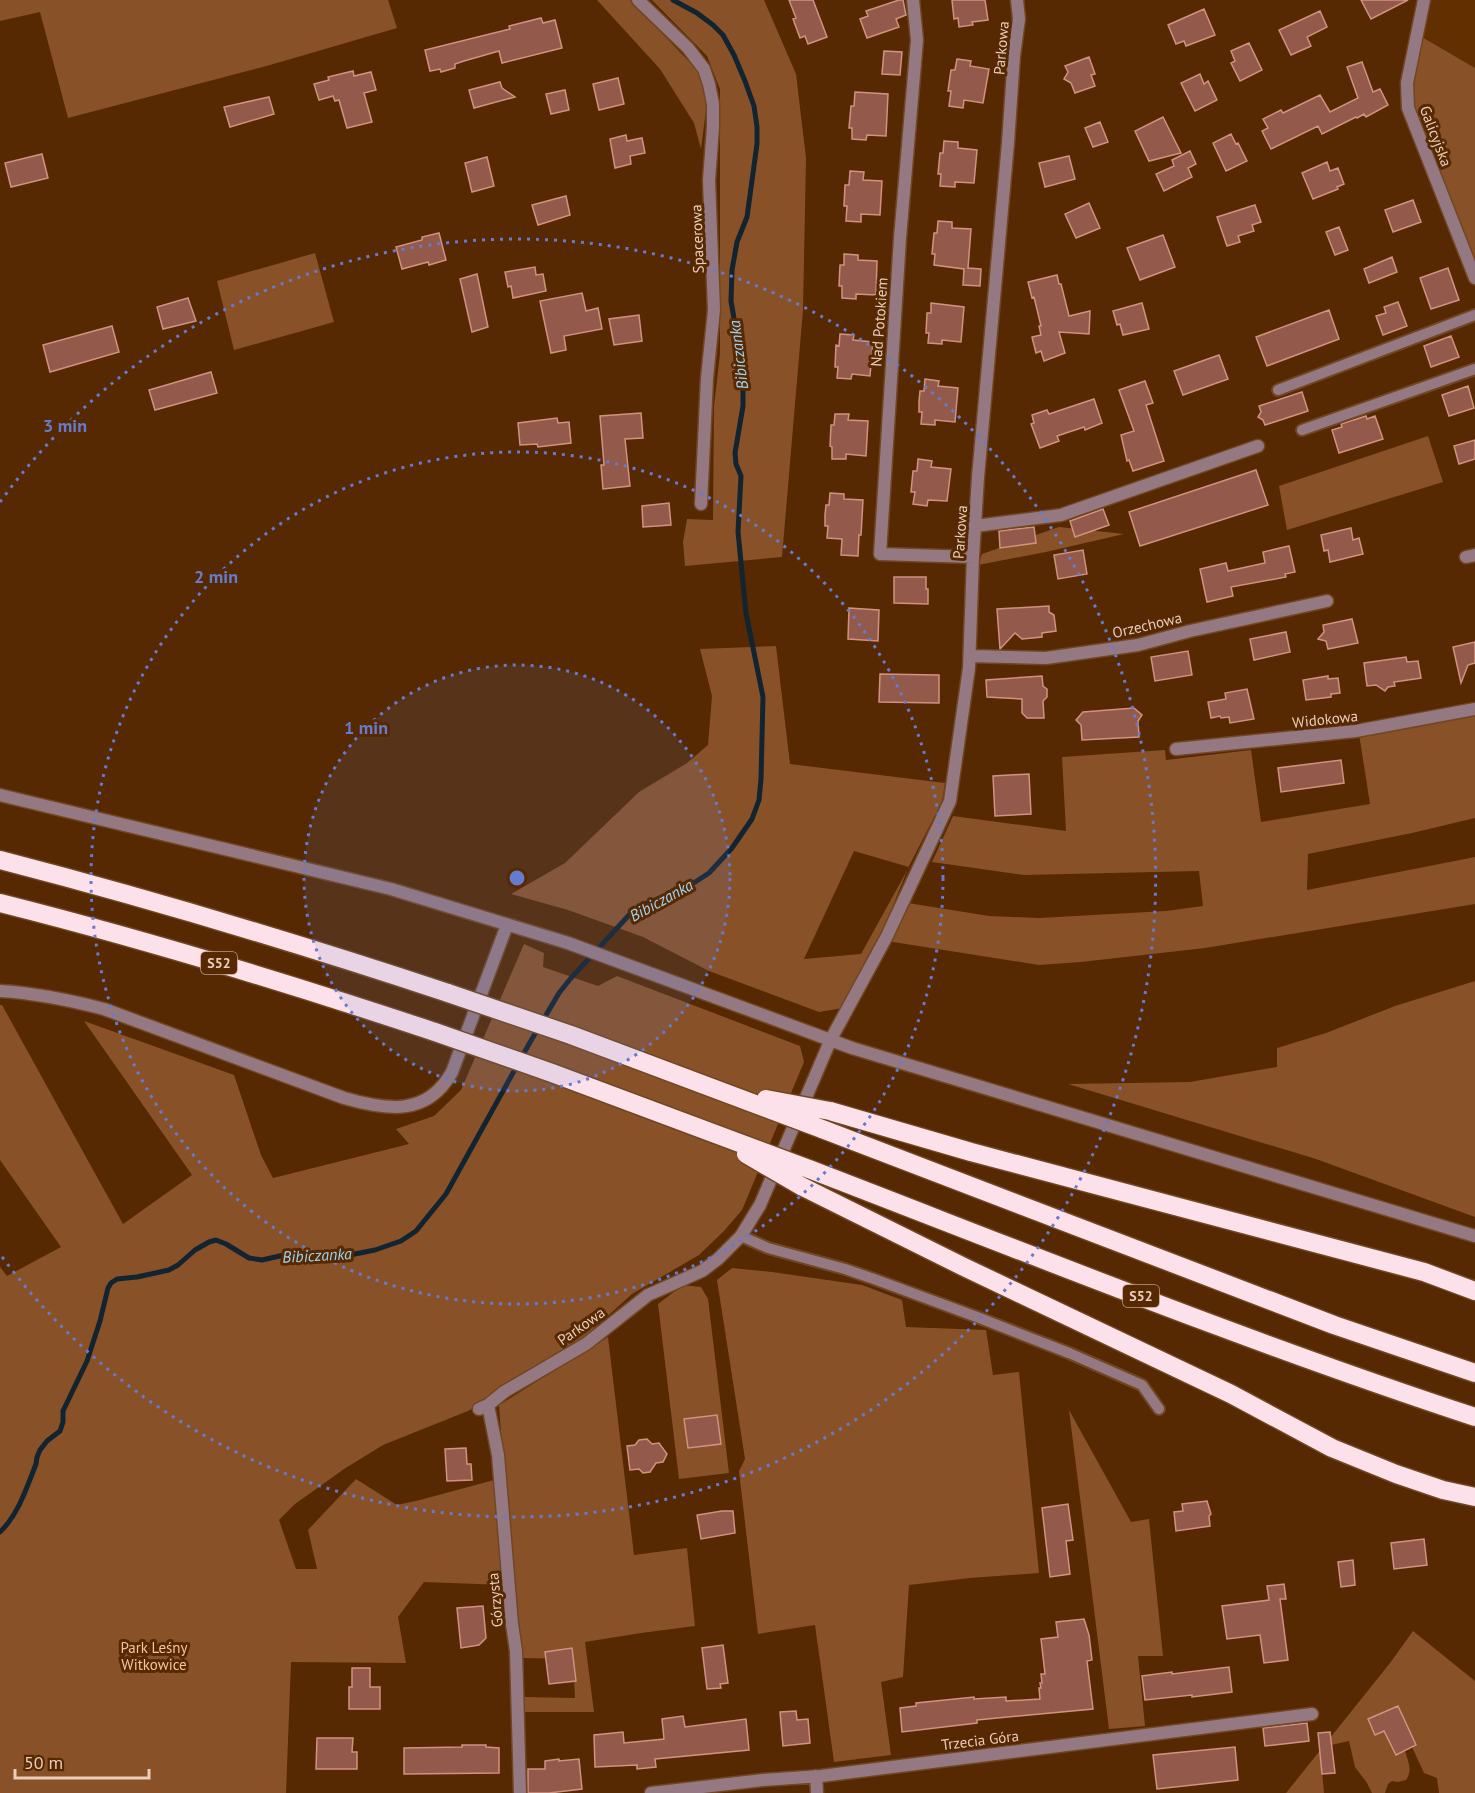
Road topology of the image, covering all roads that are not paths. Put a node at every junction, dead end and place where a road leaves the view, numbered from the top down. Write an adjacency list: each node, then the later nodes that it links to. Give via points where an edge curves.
1 (638, 0): 11 (street, Spacerowa, via 704,69 713,104 709,180 714,310)
2 (913, 0): 13 (street, Nad Potokiem, via 917,40 880,554)
3 (1017, 0): 12 (street, Parkowa, via 1019,19)
4 (1424, 0): 5 (street, Galicyjska, via 1407,83 1408,108)
5 (1475, 278)
6 (1475, 315): 8 (lane)
7 (1475, 369): 9 (lane)
8 (1278, 390)
9 (1302, 430)
10 (1258, 446): 12 (street, via 1060,515)
11 (702, 504)
12 (975, 526): 13 (street, Parkowa)
13 (973, 557): 15 (street, Parkowa)
14 (1328, 601): 15 (street, Orzechowa, via 1138,645 1046,658)
15 (970, 656): 23 (street, Parkowa, via 950,801 887,936)
16 (1475, 709): 17 (street, Widokowa, via 1356,732)
17 (1176, 749)
18 (0, 795): 21 (street, via 391,889)
19 (0, 860): 24 (highway, bridge, via 309,947 571,1035)
20 (0, 903): 25 (highway, S52, bridge, via 324,995 552,1072)
21 (507, 925): 22 (street, via 452,1072 435,1094 408,1106 390,1108 344,1098 104,1009 28,992); 23 (street, via 618,960)
22 (0, 991)
23 (831, 1039): 26 (street, Parkowa, via 760,1206); 27 (street)
24 (717, 1089): 28 (highway, bridge, via 830,1111 1424,1272); 29 (highway, bridge, via 1334,1325)
25 (697, 1127): 32 (highway, S52, bridge, via 1377,1385); 33 (highway, bridge, via 801,1186 1231,1394 1332,1448 1443,1490)
26 (741, 1236): 30 (street, Parkowa, via 702,1271 648,1295 586,1344); 31 (lane, via 768,1248 845,1269 1069,1353 1142,1385)
27 (1475, 1236)
28 (1475, 1291)
29 (1475, 1373)
30 (483, 1407): 36 (street, Górzysta, via 498,1455 516,1651)
31 (1159, 1409)
32 (1475, 1417)
33 (1475, 1497)
34 (1312, 1714): 35 (street, Trzecia Góra)
35 (816, 1776): 37 (street, Trzecia Góra); 38 (street)
36 (520, 1793)
37 (651, 1793)
38 (817, 1793)

